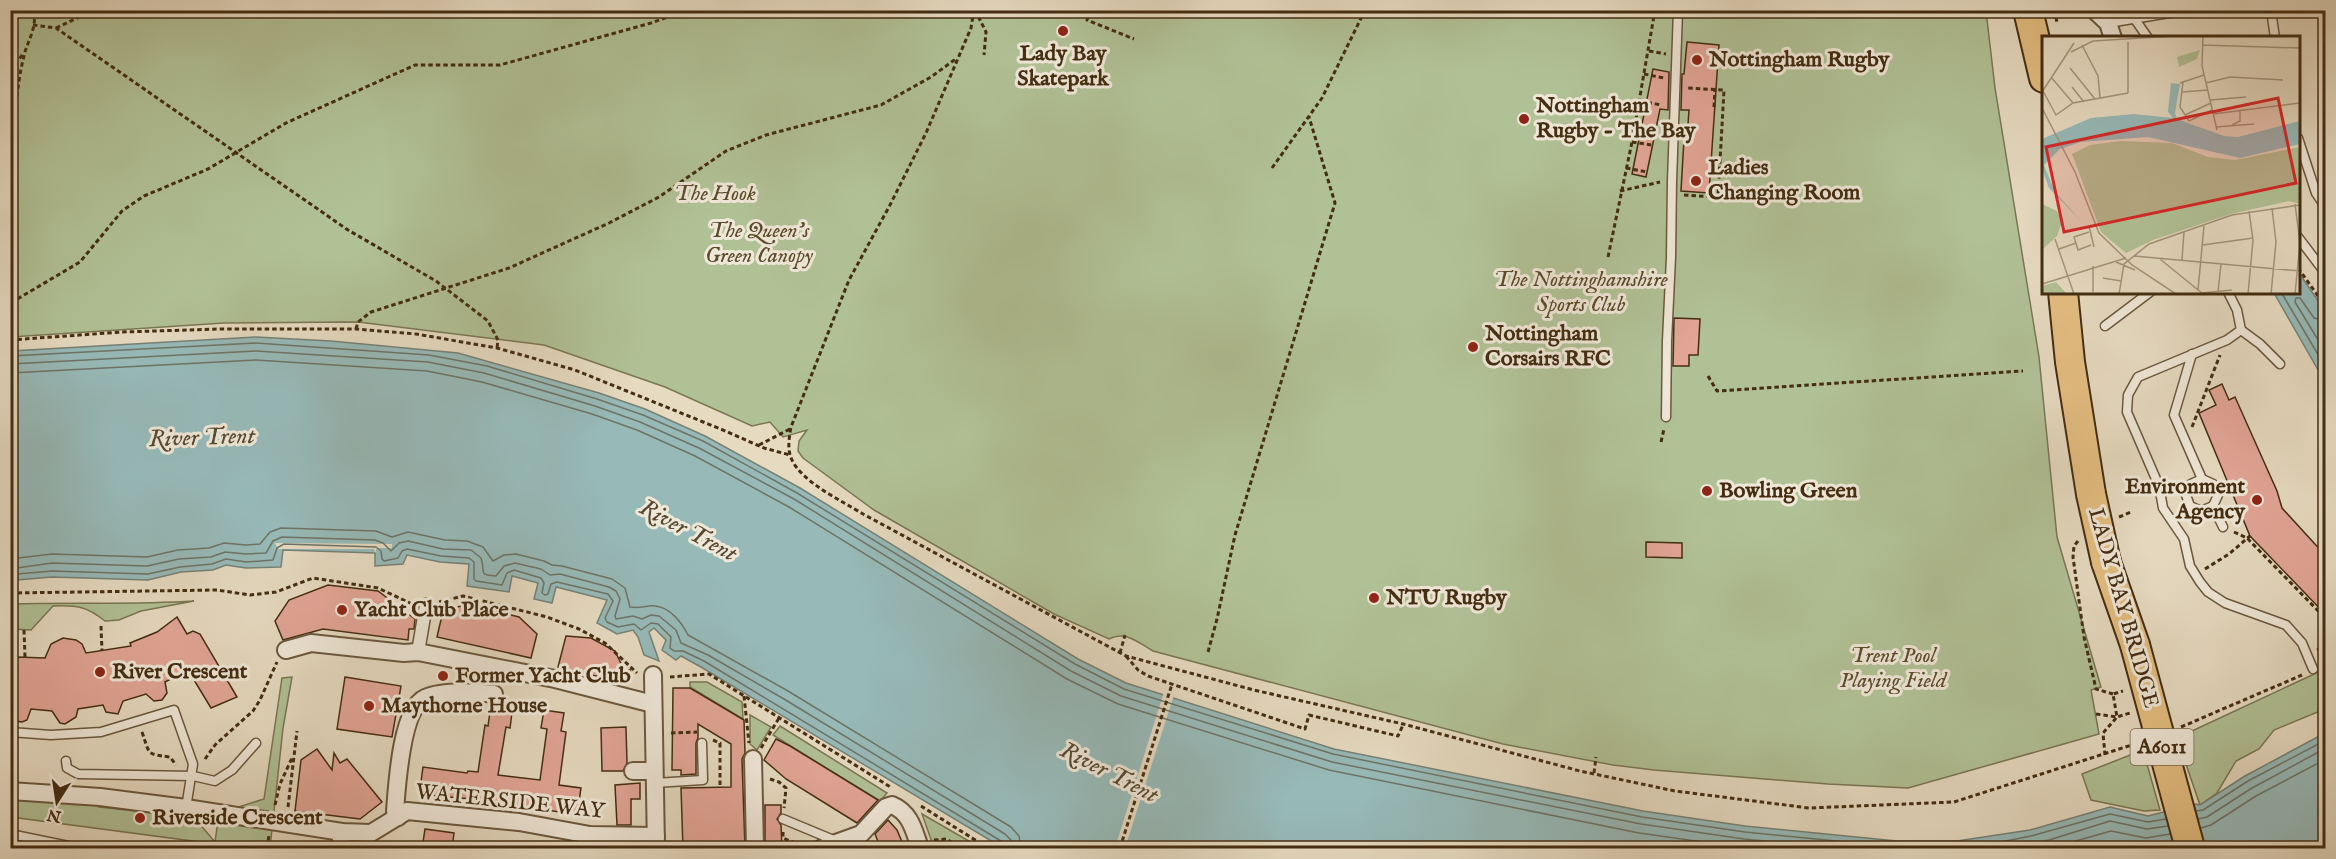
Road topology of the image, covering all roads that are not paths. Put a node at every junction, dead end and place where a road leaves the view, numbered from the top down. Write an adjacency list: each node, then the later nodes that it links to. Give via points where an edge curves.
1 (1678, 10): 22 (lane)
2 (2094, 10): 7 (street)
3 (2188, 10): 6 (lane)
4 (2271, 10): 9 (lane)
5 (2039, 12): 10 (highway)
6 (2134, 18): 7 (lane); 8 (lane)
7 (2110, 30)
8 (2147, 36)
9 (2275, 36)
10 (2042, 62)
11 (2300, 144): 12 (lane)
12 (2325, 208)
13 (2300, 240): 14 (lane)
14 (2325, 274)
15 (2063, 294): 53 (highway, LADY BAY BRIDGE / A6011, bridge, via 2091,494 2106,562 2135,645)
16 (2147, 294): 18 (lane)
17 (2230, 294): 19 (lane)
18 (2105, 326)
19 (2241, 330): 20 (lane); 21 (lane)
20 (2192, 354): 23 (lane, via 2174,414); 29 (lane, via 2138,377 2128,394 2127,412 2159,486 2163,508 2184,539 2190,566 2208,592 2226,603 2286,625 2302,643)
21 (2280, 364)
22 (1666, 417)
23 (2202, 479): 24 (lane, via 2213,484 2218,495); 24 (lane, via 2191,484 2186,495 2190,506 2202,511)
24 (2213, 506): 25 (lane)
25 (2223, 527)
26 (431, 604): 28 (street)
27 (286, 650): 28 (street, via 311,643)
28 (418, 652): 32 (street, via 555,679)
29 (2313, 669)
30 (653, 675): 32 (street)
31 (494, 694): 43 (street, via 434,696 421,700 413,709 399,765 395,811)
32 (653, 704): 40 (street)
33 (10, 732): 39 (lane, via 100,732 174,710 192,756)
34 (702, 742): 40 (lane, via 703,780)
35 (256, 743): 39 (lane, via 221,779)
36 (753, 756): 51 (street)
37 (66, 761): 39 (lane, via 67,768 78,774)
38 (633, 771): 40 (street)
39 (193, 776): 42 (lane)
40 (655, 777): 47 (street)
41 (10, 791): 42 (street, WATERSIDE WAY)
42 (186, 808): 46 (street, WATERSIDE WAY, via 271,822)
43 (398, 817): 46 (street, WATERSIDE WAY, via 371,833); 47 (street, WATERSIDE WAY, via 407,811)
44 (783, 819): 48 (lane)
45 (10, 834): 50 (lane)
46 (341, 841)
47 (656, 842)
48 (839, 843): 49 (street, via 861,834 892,805 908,816); 52 (street)
49 (925, 845)
50 (78, 849)
51 (755, 849)
52 (822, 849)
53 (2190, 849)

